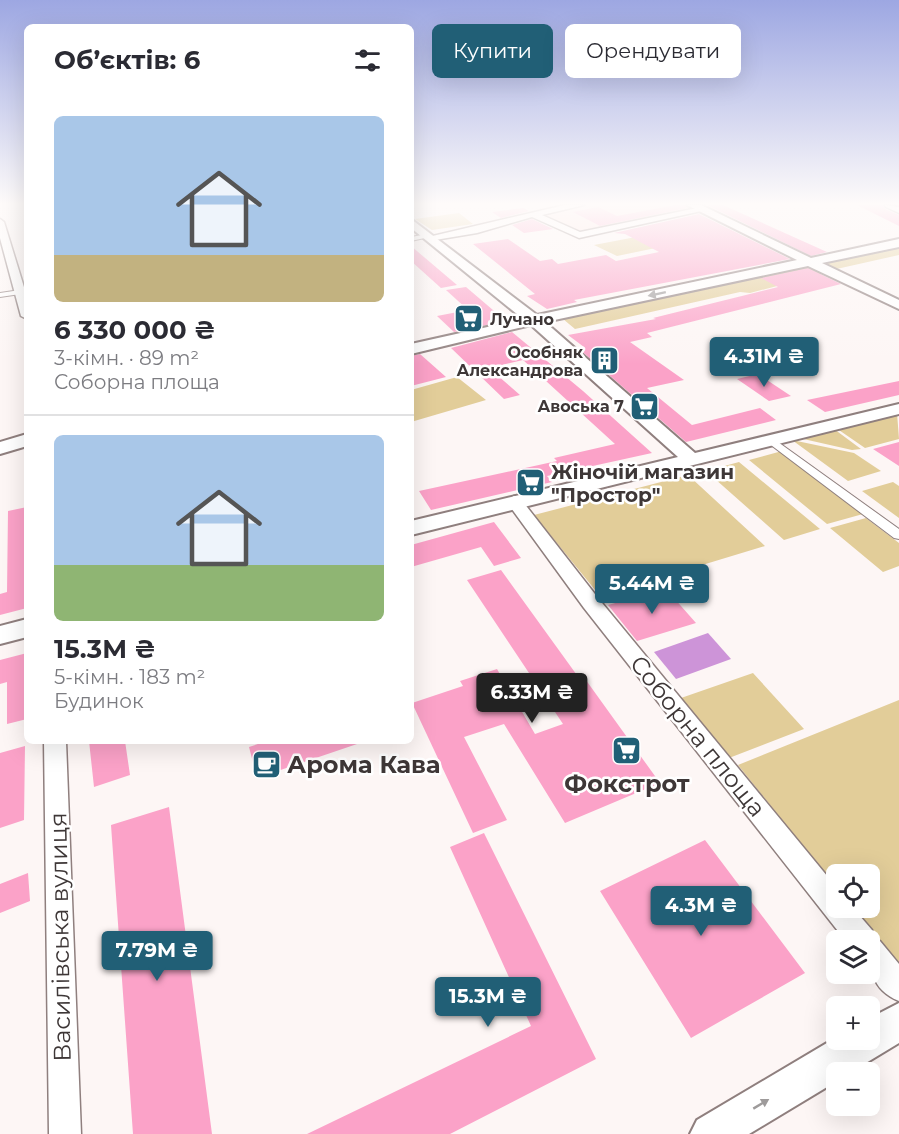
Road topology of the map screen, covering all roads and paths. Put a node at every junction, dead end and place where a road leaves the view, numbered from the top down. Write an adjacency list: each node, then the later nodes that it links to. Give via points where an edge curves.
1 (12, 258): 6 (street)
2 (453, 258): 9 (street)
3 (803, 258): 5 (street)
4 (831, 258): 5 (street)
5 (812, 262): 8 (street); 9 (street, one-way to 9)
6 (24, 291): 7 (street)
7 (2, 296)
8 (899, 305)
9 (534, 320): 10 (street); 15 (street)
10 (414, 348)
11 (899, 409): 12 (street)
12 (771, 440): 15 (street); 18 (street)
13 (24, 441): 14 (street)
14 (0, 447)
15 (691, 459): 16 (street)
16 (514, 501): 17 (street); 22 (street, Соборна площа, via 591,603)
17 (414, 527)
18 (899, 535)
19 (24, 629): 20 (street)
20 (0, 635)
21 (55, 744): 26 (street, Василівська вулиця)
22 (854, 930)
23 (880, 963): 24 (street)
24 (899, 987)
25 (899, 1022): 27 (street, one-way to 25)
26 (65, 1134)
27 (711, 1134)

